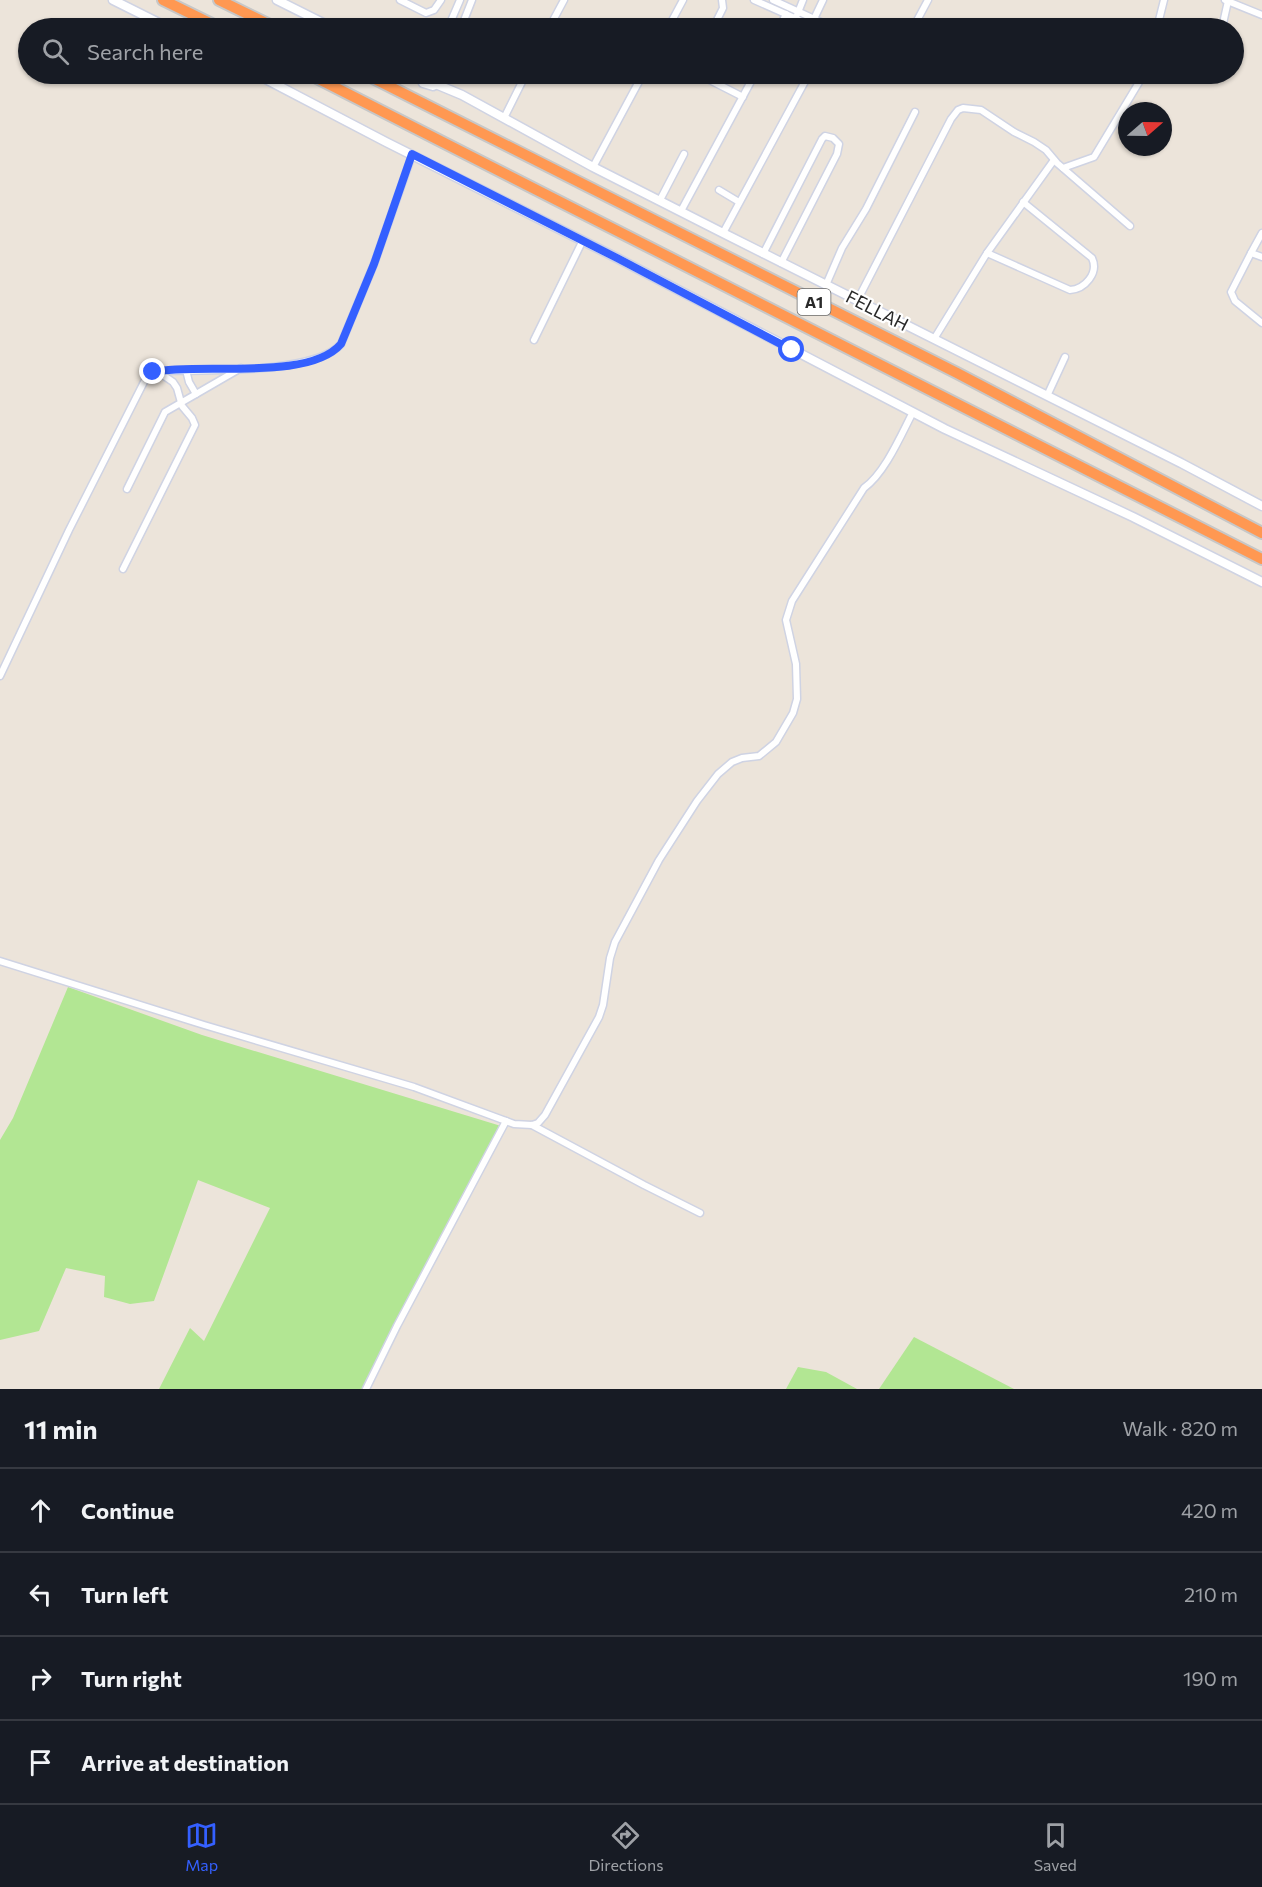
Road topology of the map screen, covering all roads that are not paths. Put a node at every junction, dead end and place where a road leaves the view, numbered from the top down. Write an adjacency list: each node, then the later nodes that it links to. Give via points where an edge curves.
1 (113, 0): 23 (street)
2 (163, 0): 24 (highway)
3 (219, 0): 25 (highway)
4 (277, 0): 19 (street)
5 (400, 0): 17 (street, via 426,13 434,10)
6 (459, 0): 27 (street)
7 (472, 0): 28 (street)
8 (564, 0): 29 (street)
9 (683, 0): 30 (street)
10 (722, 0): 31 (street)
11 (754, 0): 20 (street)
12 (773, 0): 21 (street)
13 (803, 0): 21 (street)
14 (823, 0): 34 (street)
15 (928, 0): 35 (street)
16 (1164, 0): 36 (street)
17 (439, 1)
18 (1227, 1): 22 (street); 37 (street)
19 (288, 3): 26 (street)
20 (786, 14): 21 (street); 32 (street)
21 (797, 15): 33 (street)
22 (1262, 15)
23 (149, 18)
24 (200, 18)
25 (256, 18)
26 (315, 18)
27 (452, 18)
28 (464, 18)
29 (554, 18)
30 (673, 18)
31 (718, 18)
32 (784, 18)
33 (803, 18)
34 (816, 18)
35 (918, 18)
36 (1159, 18)
37 (1224, 18)
38 (276, 84): 54 (street)
39 (329, 84): 89 (highway, A1)
40 (385, 84): 88 (highway, A1)
41 (426, 84): 49 (street, FELLAH)
42 (453, 84): 50 (street, FELLAH)
43 (521, 84): 53 (street)
44 (638, 84): 57 (street)
45 (718, 84): 51 (street)
46 (750, 84): 51 (street)
47 (803, 84): 61 (street)
48 (1138, 84): 58 (street, via 1094,157)
49 (438, 85): 50 (street, FELLAH)
50 (462, 95): 53 (street, FELLAH)
51 (743, 97): 63 (street)
52 (915, 112): 73 (street)
53 (504, 118): 57 (street, FELLAH)
54 (412, 154): 67 (street); 79 (street, via 341,344 329,355 308,362)
55 (684, 154): 60 (street)
56 (1054, 160): 58 (street); 62 (street); 74 (street, via 1042,146 981,110 958,110)
57 (593, 167): 60 (street, FELLAH)
58 (1063, 168): 64 (street)
59 (719, 190): 61 (street)
60 (660, 200): 63 (street, FELLAH)
61 (740, 201): 66 (street)
62 (1023, 202): 68 (street); 68 (street, via 1092,258 1095,267 1090,279 1070,290)
63 (681, 211): 66 (street, FELLAH)
64 (1130, 226)
65 (1262, 232): 69 (street)
66 (723, 233): 70 (street, FELLAH)
67 (583, 240): 77 (street); 85 (street)
68 (987, 253): 76 (street)
69 (1251, 253): 71 (street); 75 (street, via 1231,292 1235,301)
70 (763, 254): 72 (street, FELLAH); 72 (street, via 822,139 833,138 839,144 837,154)
71 (1262, 257)
72 (781, 263): 73 (street, FELLAH)
73 (826, 285): 74 (street, FELLAH)
74 (857, 301): 76 (street, FELLAH)
75 (1262, 323)
76 (934, 339): 83 (street, FELLAH)
77 (534, 340)
78 (1065, 357): 83 (street)
79 (242, 368): 80 (street); 82 (street)
80 (186, 370): 81 (street); 82 (street)
81 (156, 371): 84 (street, via 173,382); 92 (street, via 146,378)
82 (196, 394): 84 (street)
83 (1047, 396): 87 (street, FELLAH)
84 (181, 402): 86 (street, via 162,415); 90 (street, via 195,425)
85 (913, 412): 91 (street); 95 (street, via 885,463 864,488 792,601 786,620 796,664 797,699 784,730 759,756 732,762 718,774 659,860 615,942 603,1005 593,1029 545,1115)
86 (127, 489)
87 (1262, 506)
88 (1262, 532)
89 (1262, 559)
90 (123, 569)
91 (1262, 582)
92 (0, 676)
93 (0, 961): 94 (street, via 414,1087)
94 (506, 1121): 95 (street); 97 (street)
95 (532, 1125): 96 (street)
96 (700, 1213)
97 (366, 1389)

